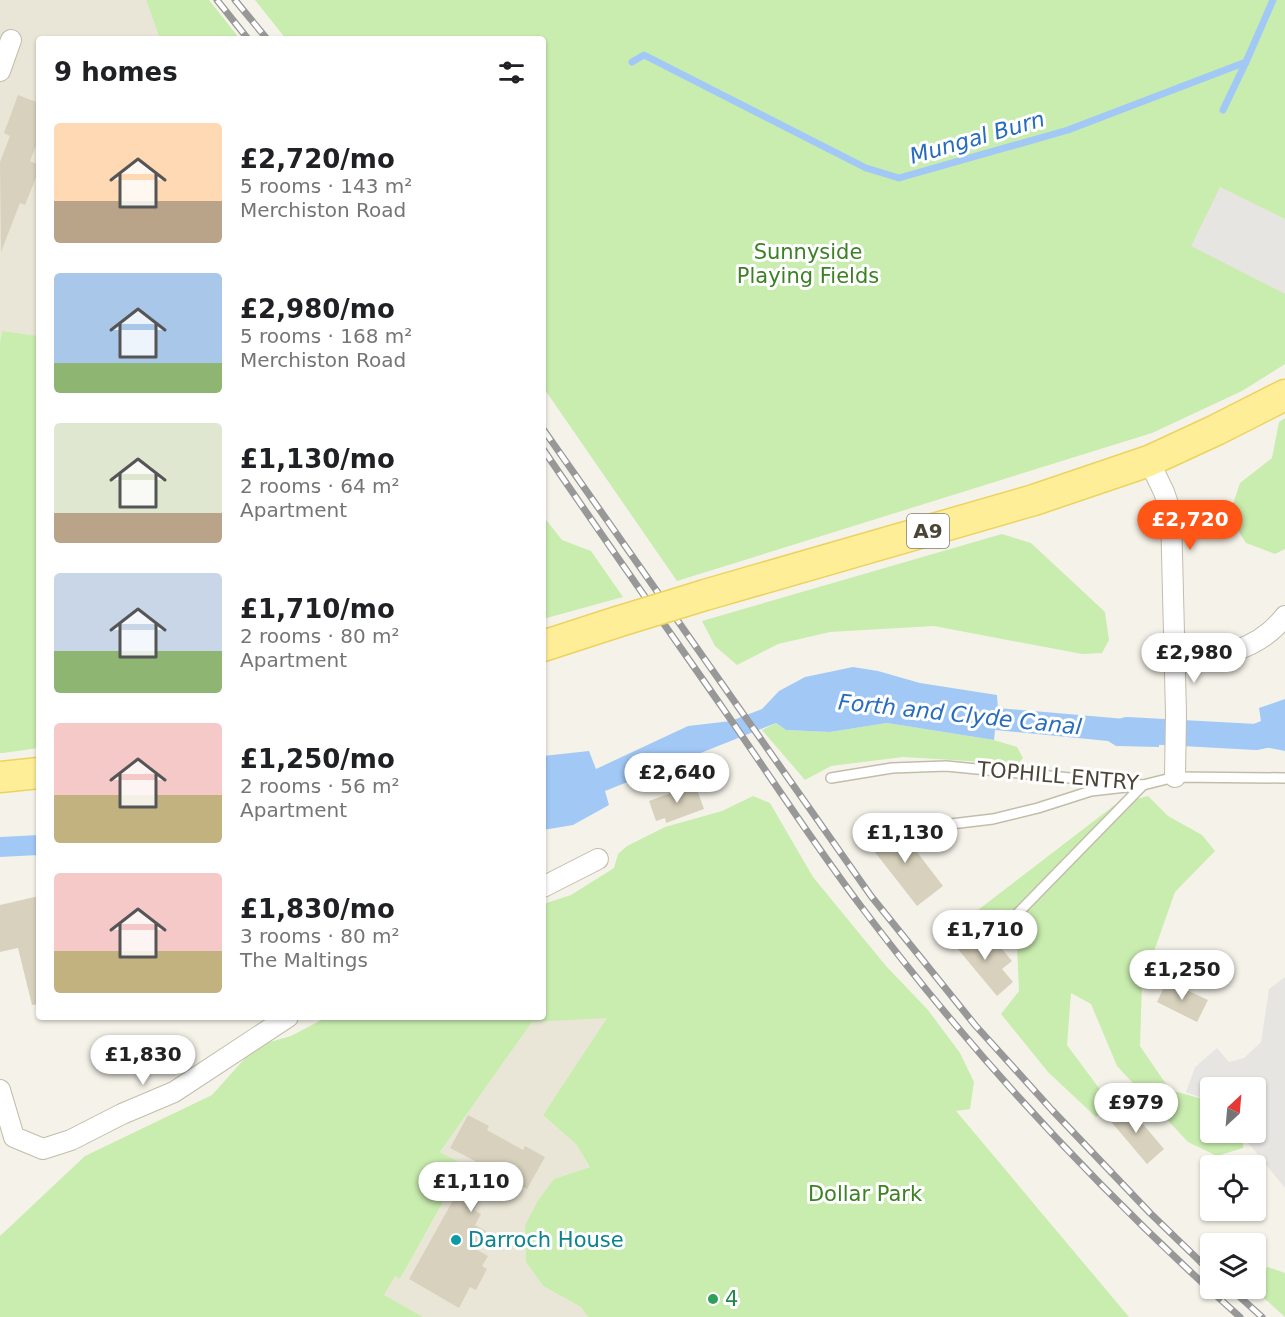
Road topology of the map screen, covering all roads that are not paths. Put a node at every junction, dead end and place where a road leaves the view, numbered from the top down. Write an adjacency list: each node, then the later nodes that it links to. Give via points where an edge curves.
1 (11, 40): 2 (street)
2 (0, 70)
3 (1285, 395): 4 (main road, A9)
4 (1149, 461): 6 (main road, A9, bridge, via 1034,500); 7 (street, via 1171,513)
5 (1285, 616): 7 (street, via 1271,633 1226,654)
6 (546, 645)
7 (1174, 655): 10 (street)
8 (36, 773): 9 (main road)
9 (0, 777)
10 (1175, 777): 12 (lane, TOPHILL ENTRY); 13 (lane, TOPHILL ENTRY)
11 (831, 778): 13 (lane, TOPHILL ENTRY, via 892,768 946,766)
12 (1285, 778)
13 (1143, 785): 14 (lane, via 1091,791 993,819); 17 (lane)
14 (934, 826)
15 (598, 860): 16 (street)
16 (546, 886)
17 (1015, 916)
18 (283, 1020): 19 (street, via 174,1092 43,1149 14,1137)
19 (0, 1090)

